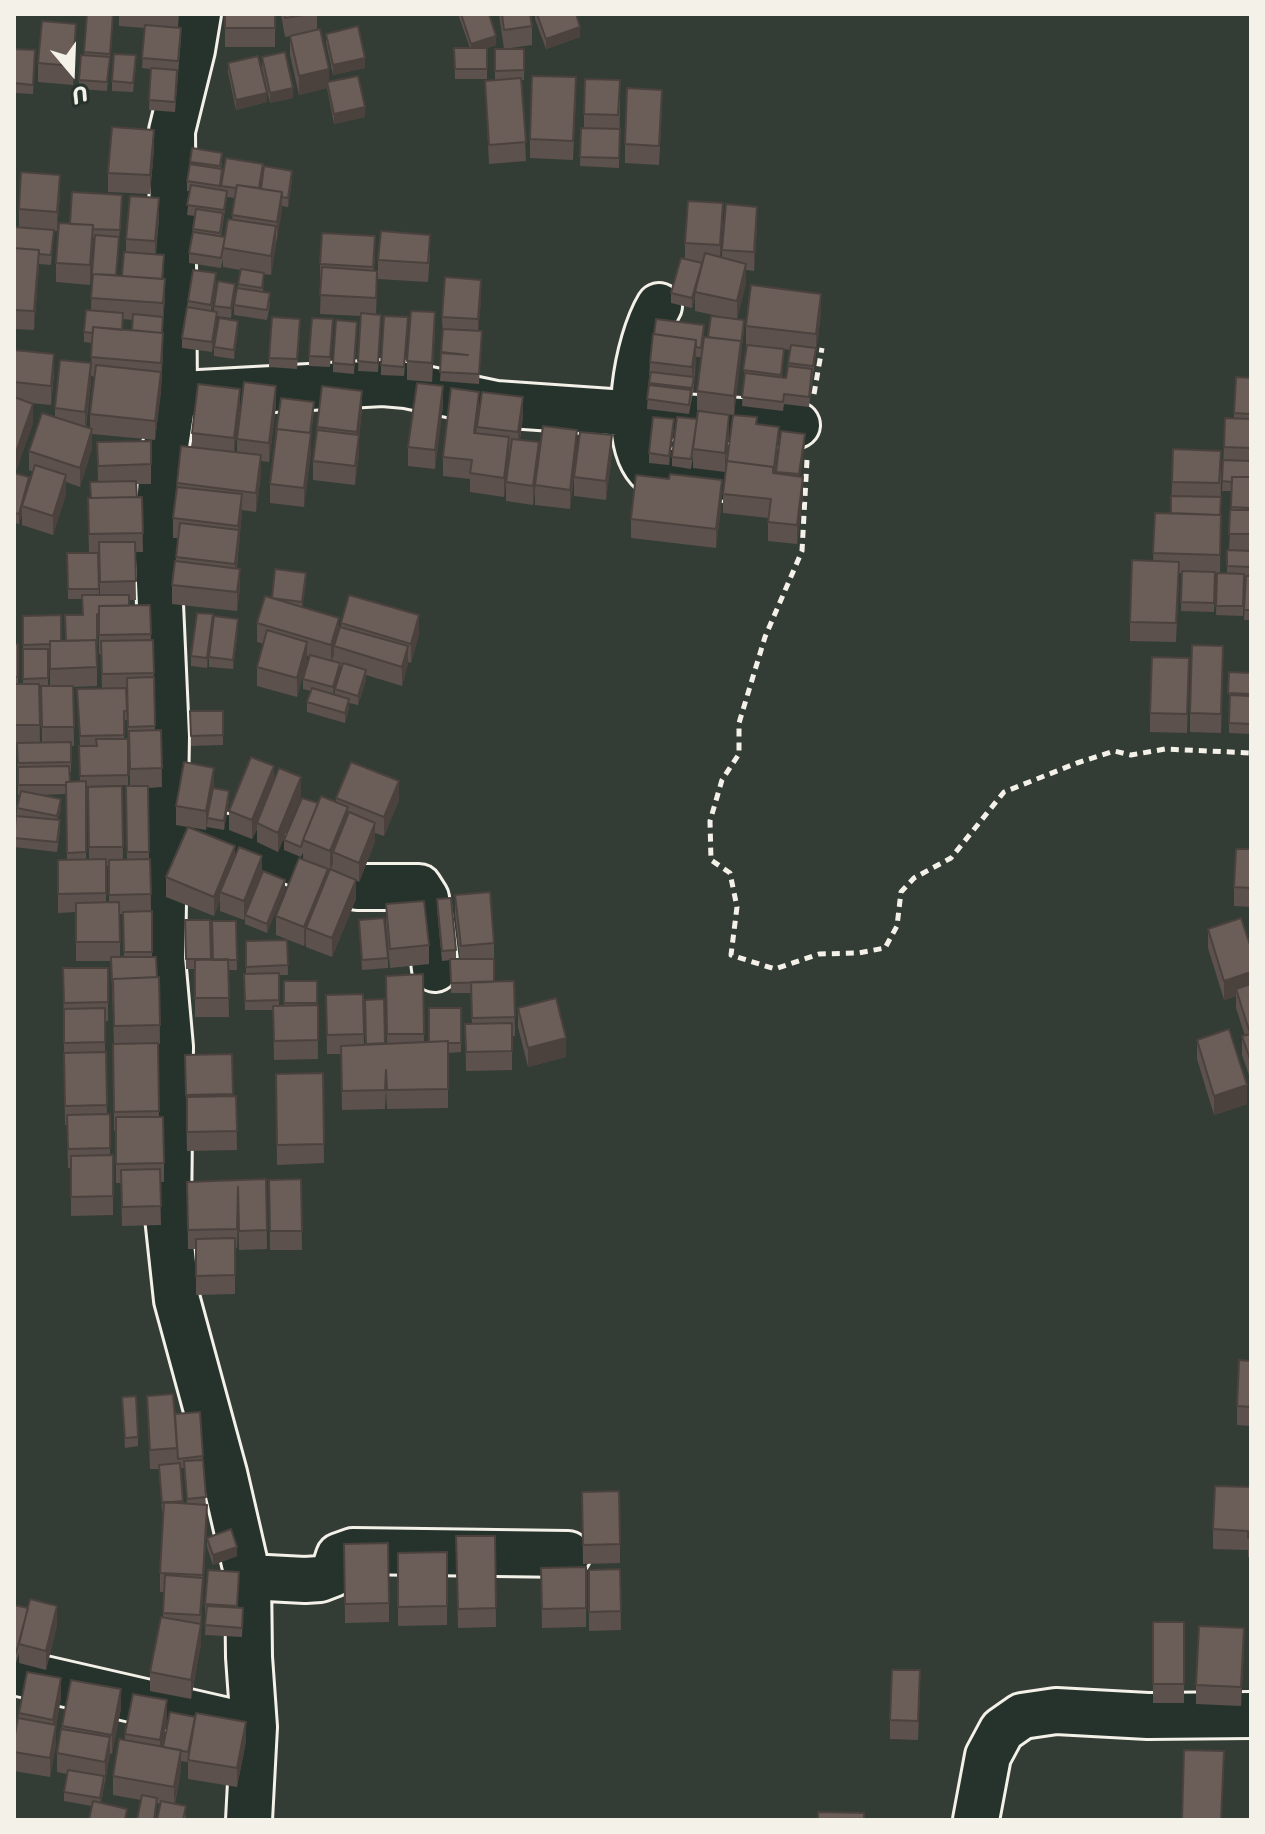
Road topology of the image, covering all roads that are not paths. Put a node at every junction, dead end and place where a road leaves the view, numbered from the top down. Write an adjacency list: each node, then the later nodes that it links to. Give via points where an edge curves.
1 (198, 14): 3 (street, via 172,131)
2 (659, 306): 4 (street, via 644,338)
3 (174, 394): 4 (street, via 383,383 496,404); 7 (street, via 157,538 165,689)
4 (634, 413): 5 (street); 6 (street, via 638,448 649,469)
5 (797, 425)
6 (719, 478)
7 (164, 829): 8 (street, via 228,837 357,887 419,887 426,898); 10 (street, via 168,1217 177,1300)
8 (435, 969)
9 (568, 1554): 10 (street, via 353,1551 339,1556 333,1574 320,1579)
10 (248, 1577): 13 (street)
11 (14, 1672): 13 (street)
12 (1251, 1715): 15 (street, via 1056,1711 1022,1716 1002,1730 988,1756)
13 (254, 1727): 14 (street)
14 (249, 1820)
15 (976, 1820)

